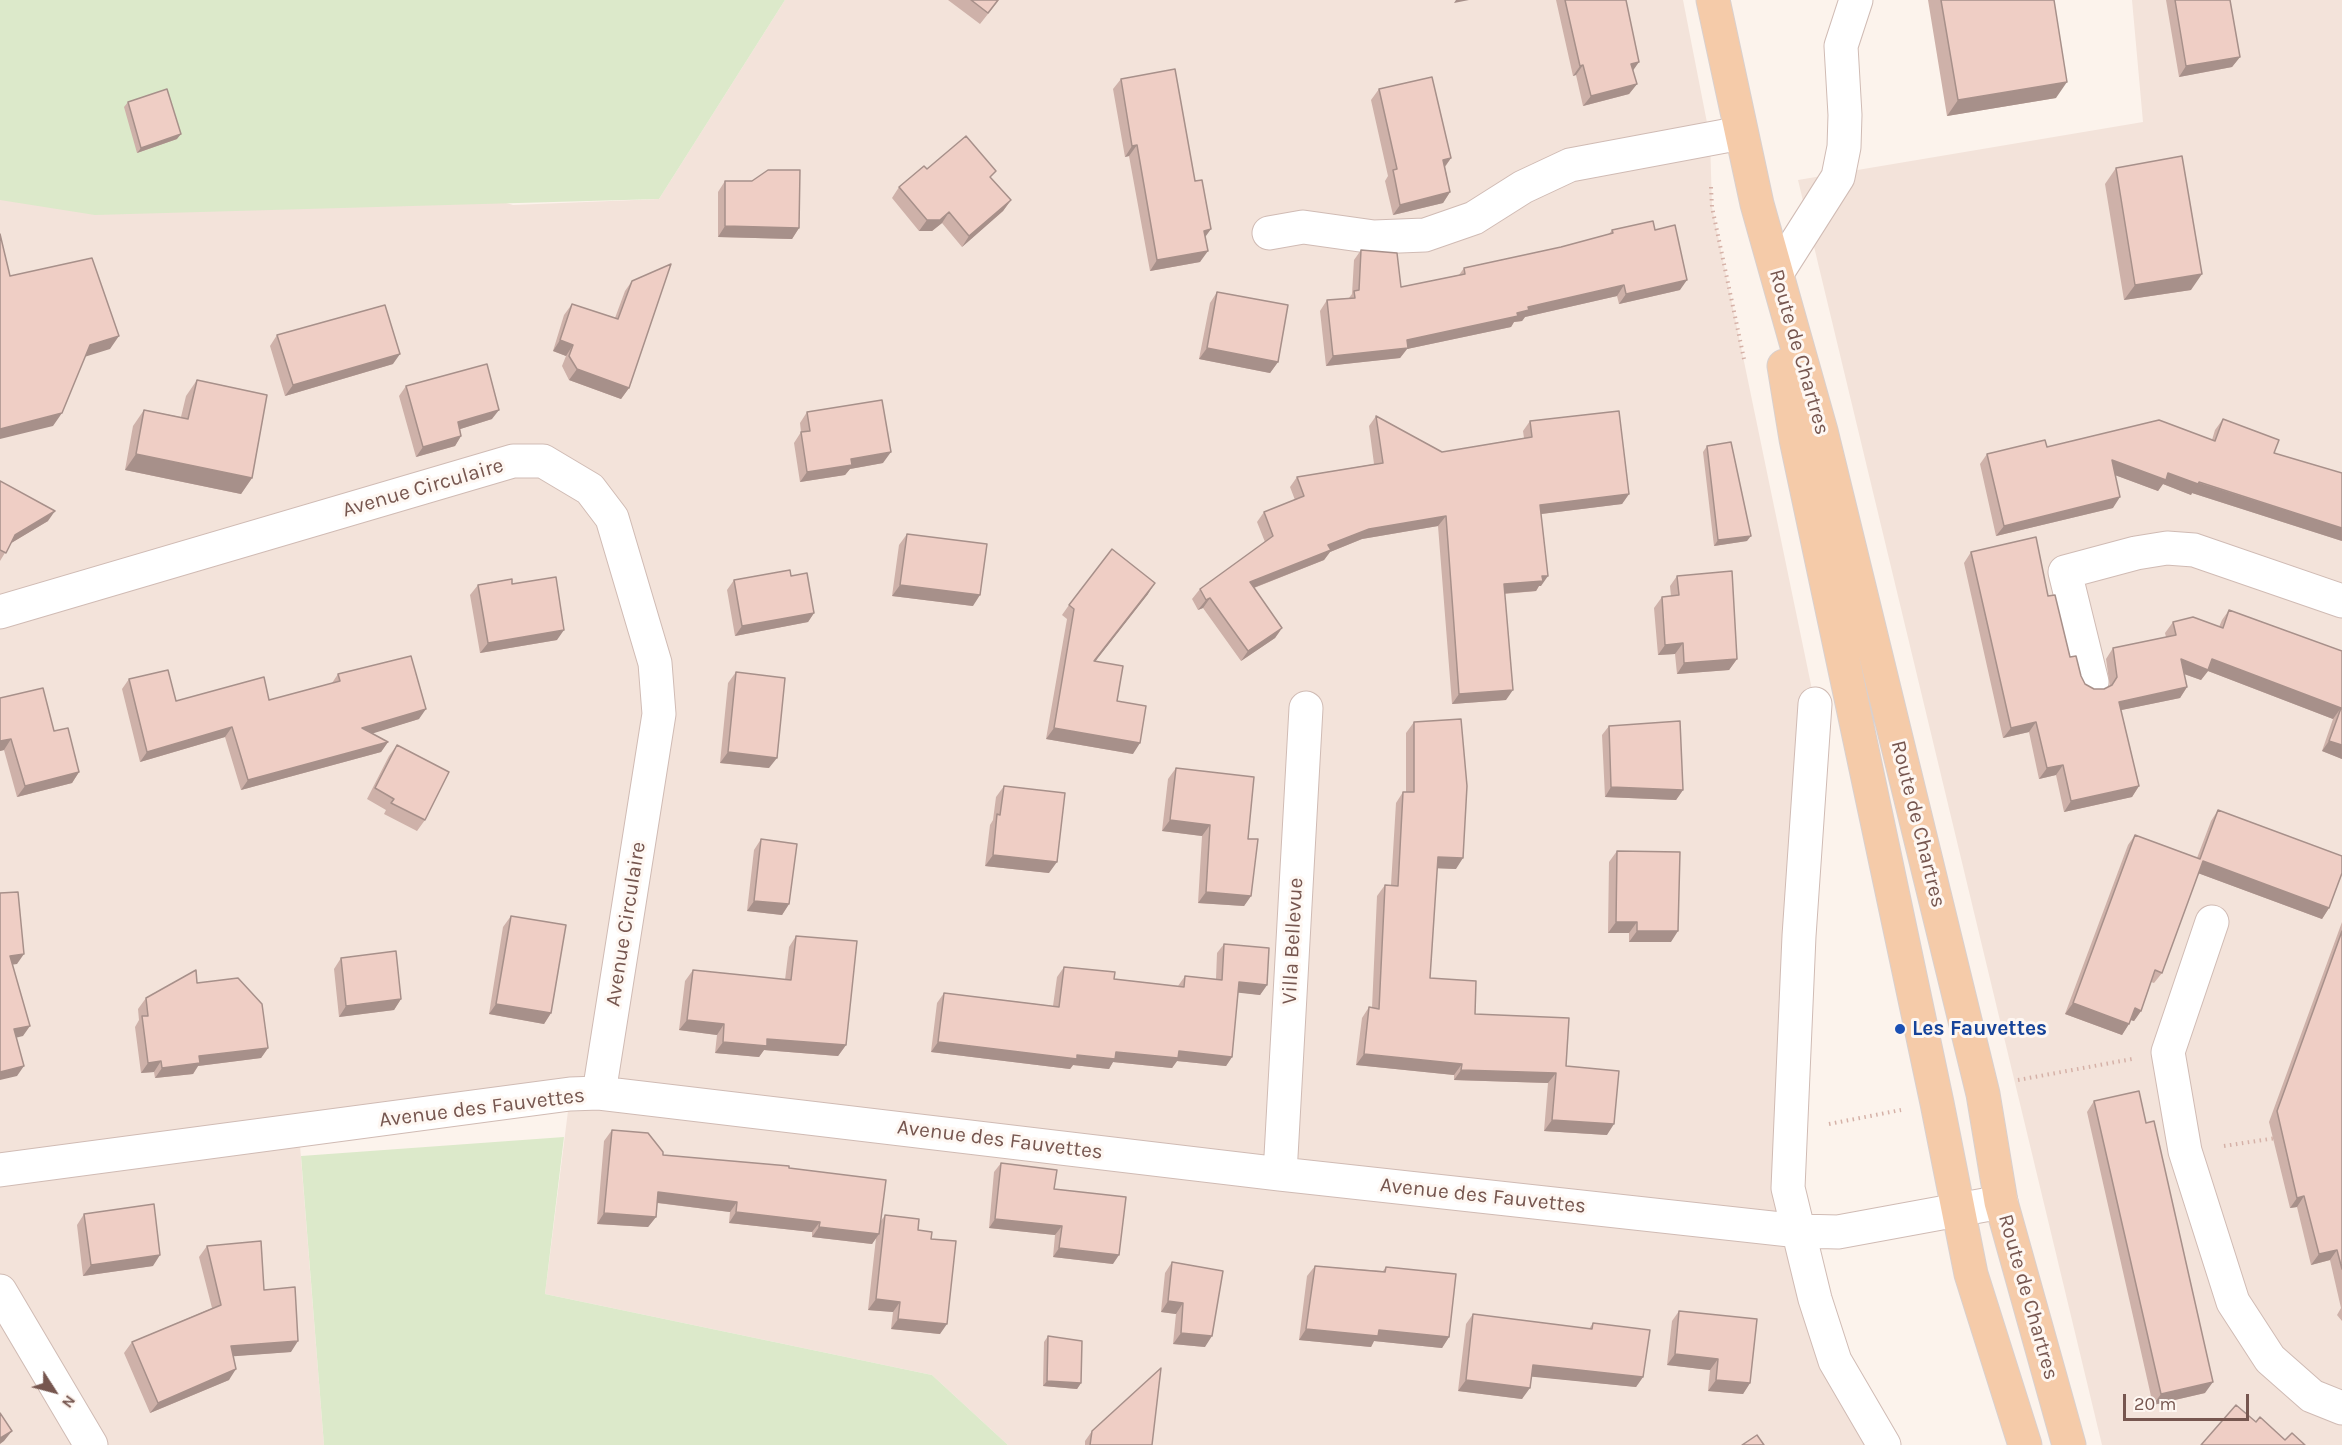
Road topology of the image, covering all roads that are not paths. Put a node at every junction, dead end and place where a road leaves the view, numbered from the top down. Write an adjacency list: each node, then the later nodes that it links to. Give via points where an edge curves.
1 (1713, 0): 3 (main road, Route de Chartres)
2 (1856, 0): 6 (street, via 1841,46 1845,136 1838,177)
3 (1740, 133): 4 (main road, Route de Chartres); 5 (street, via 1570,165 1523,187 1474,218 1425,235 1374,237 1304,228)
4 (1758, 204): 6 (main road, Route de Chartres); 17 (main road, Route de Chartres, via 1796,438)
5 (1269, 233)
6 (1777, 273): 16 (main road, Route de Chartres, via 1821,431 1983,1094)
7 (2342, 602): 9 (street, via 2194,550 2167,548 2136,553 2065,572)
8 (0, 612): 13 (street, Avenue Circulaire, via 513,461 543,461 590,489 612,518 655,663 658,714)
9 (2092, 682)
10 (1815, 704): 18 (street, via 1788,1132 1788,1188)
11 (1306, 708): 15 (street, Villa Bellevue)
12 (2212, 922): 20 (street, via 2168,1052 2185,1151 2233,1302 2270,1359 2312,1396)
13 (599, 1093): 14 (street, Avenue des Fauvettes); 15 (street, Avenue des Fauvettes)
14 (0, 1170)
15 (1280, 1174): 18 (street, Avenue des Fauvettes)
16 (2001, 1202): 17 (street, Avenue des Fauvettes); 24 (main road, Route de Chartres)
17 (1957, 1210): 18 (street, Avenue des Fauvettes, via 1838,1232); 23 (main road, Route de Chartres, via 1971,1274)
18 (1799, 1231): 22 (street, via 1835,1362)
19 (0, 1291): 21 (street)
20 (2342, 1408)
21 (91, 1445)
22 (1884, 1445)
23 (2025, 1445)
24 (2069, 1445)

